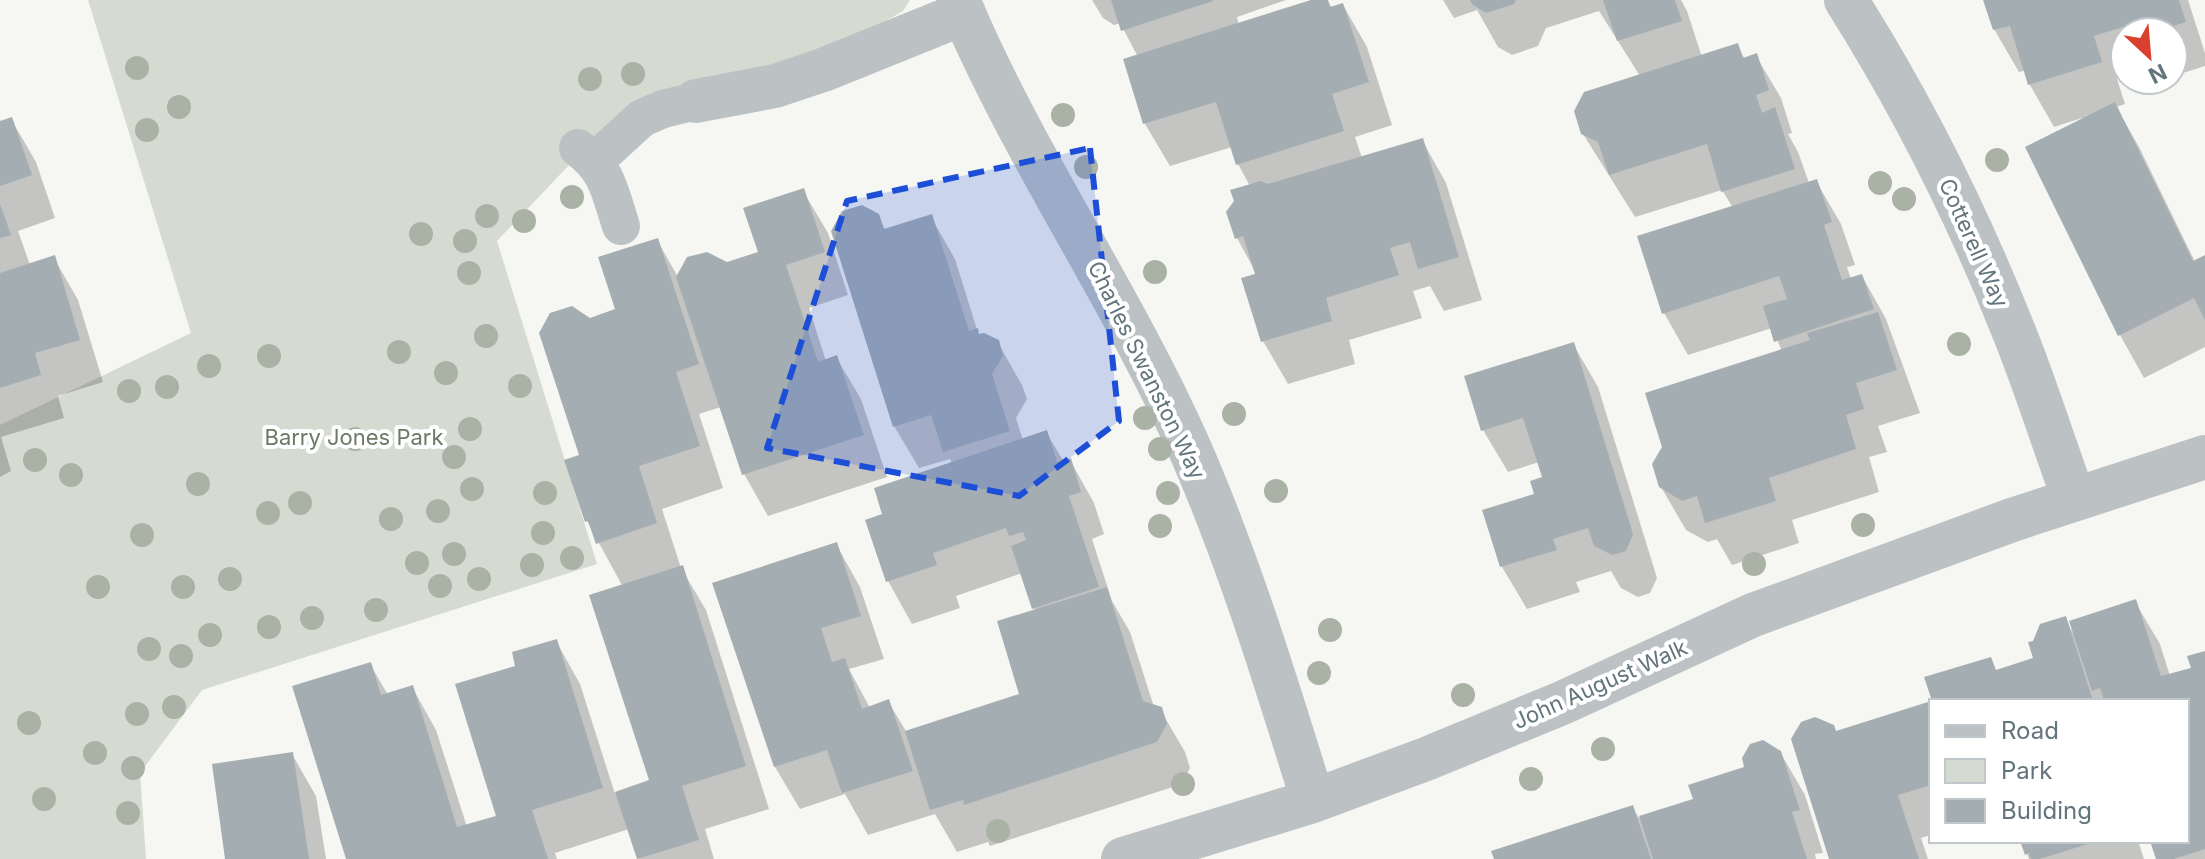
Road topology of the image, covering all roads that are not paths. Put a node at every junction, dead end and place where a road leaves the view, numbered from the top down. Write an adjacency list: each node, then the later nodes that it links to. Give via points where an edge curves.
1 (1846, 0): 6 (street, Cotterell Way, via 1978,248)
2 (961, 6): 3 (street, via 823,70 775,86); 7 (street, Charles Swanston Way, via 1189,447 1244,589)
3 (696, 101): 4 (lane, via 642,118 586,154 606,178)
4 (621, 226)
5 (2205, 457): 6 (street, John August Walk)
6 (2074, 499): 7 (street, John August Walk, via 1753,615 1562,703)
7 (1313, 801): 8 (street, John August Walk)
8 (1123, 859)

